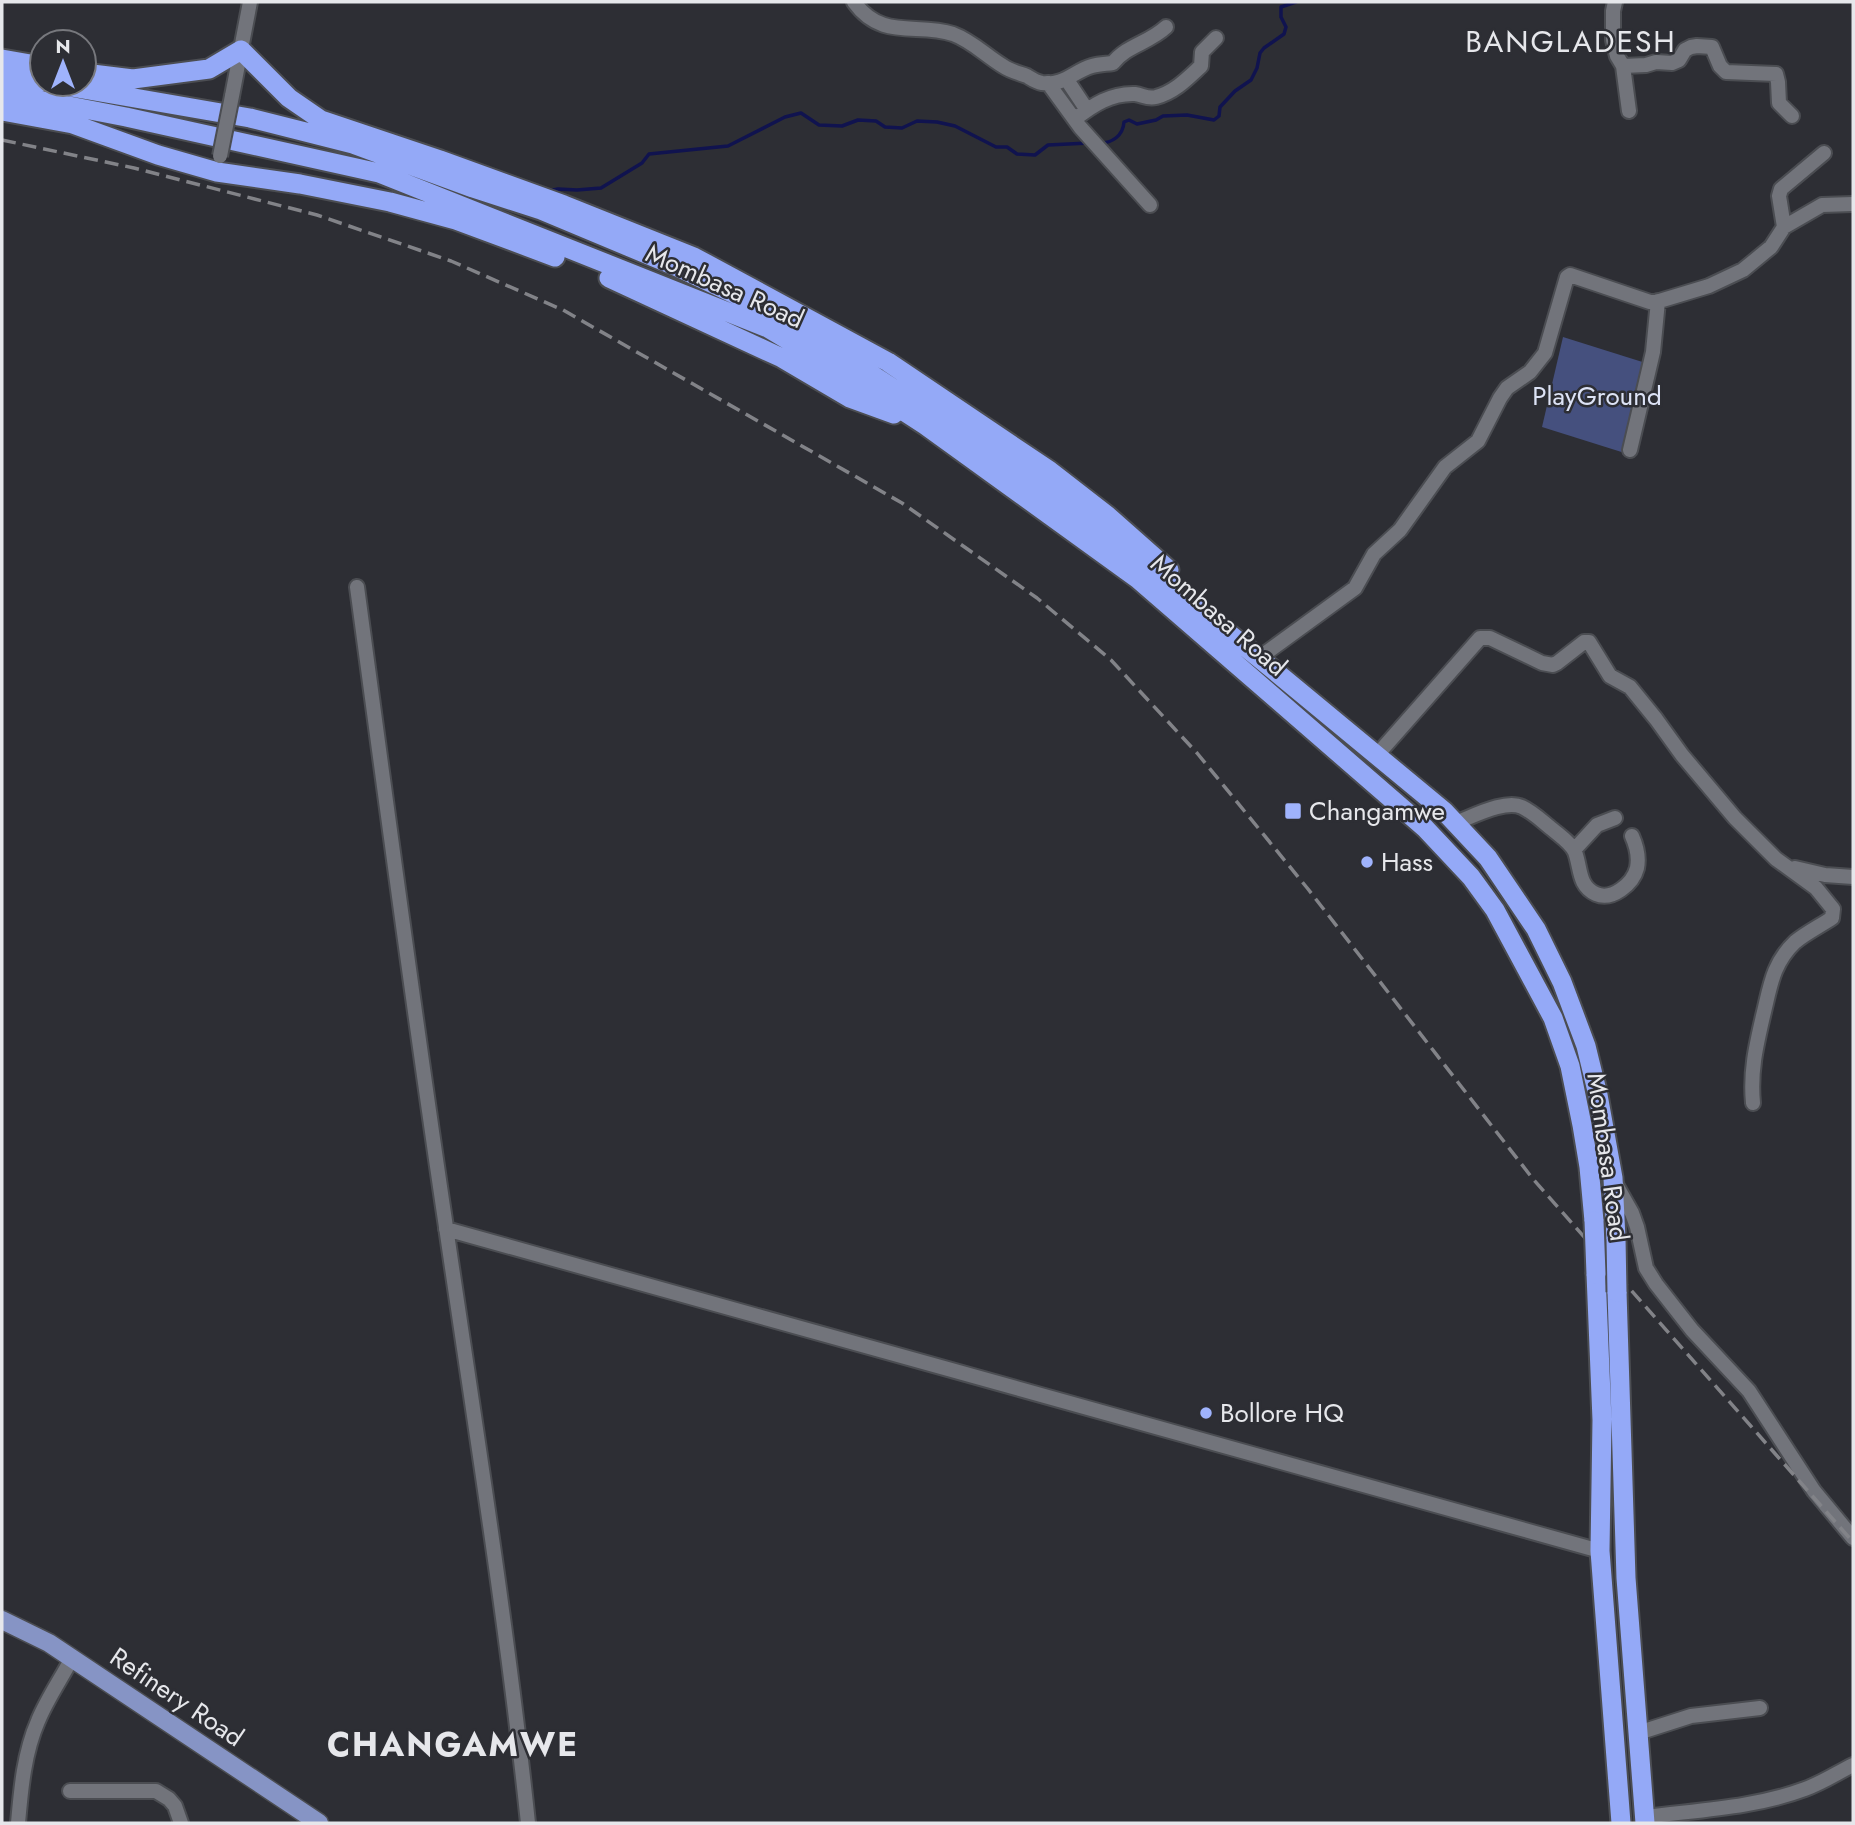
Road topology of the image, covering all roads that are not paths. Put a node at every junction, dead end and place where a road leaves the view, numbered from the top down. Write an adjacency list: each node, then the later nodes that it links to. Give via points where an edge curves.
1 (250, 2): 6 (street)
2 (854, 2): 14 (street, via 879,22 955,35 1003,66)
3 (1615, 2): 9 (street, via 1613,40)
4 (1166, 27): 13 (street, via 1113,63 1089,67)
5 (1216, 38): 17 (street, via 1202,52 1201,66 1169,92 1149,98 1116,95)
6 (241, 50): 11 (highway, via 209,69 133,79); 23 (street, bridge); 31 (highway, via 289,98 321,120 440,159 694,257 888,362 1050,471 1108,516 1185,583)
7 (2, 60): 8 (highway)
8 (28, 64)
9 (1623, 66): 19 (street); 20 (street, via 1672,64 1688,49 1709,46 1726,72 1776,74 1779,103)
10 (2, 75): 12 (highway)
11 (98, 75)
12 (28, 80)
13 (1067, 80): 14 (street); 17 (street)
14 (1048, 83): 21 (street)
15 (98, 92): 31 (highway, Mombasa Road, via 250,118 353,144 541,210 751,302 820,341 1014,467)
16 (2, 93): 28 (highway, Mombasa Road, via 379,173 768,328)
17 (1087, 110): 21 (street)
18 (2, 111): 23 (highway, via 74,124 158,155)
19 (1629, 111)
20 (1792, 116)
21 (1078, 123): 25 (street)
22 (1824, 153): 26 (street, via 1781,189)
23 (219, 164): 28 (highway, via 456,219 613,280 782,358 850,398)
24 (1853, 204): 26 (street, via 1822,205)
25 (1150, 205)
26 (1784, 227): 27 (street, via 1771,247 1743,270)
27 (1658, 301): 29 (street, via 1653,352); 32 (street, via 1567,276 1545,353 1530,372 1507,388 1478,441 1445,467 1400,530 1374,554 1355,588)
28 (925, 425): 44 (highway, Mombasa Road, bridge, via 1138,579 1425,828 1495,910 1553,1018 1570,1066 1589,1167 1602,1420)
29 (1630, 450)
30 (357, 587): 42 (street)
31 (1230, 634): 32 (highway, Mombasa Road)
32 (1259, 658): 33 (highway, Mombasa Road)
33 (1377, 755): 35 (highway, Mombasa Road); 38 (street, via 1480,638 1490,638 1548,665 1587,641 1610,676 1630,687 1735,818)
34 (1615, 818): 37 (street, via 1597,825)
35 (1455, 823): 37 (street, via 1514,804); 41 (highway, Mombasa Road, via 1488,858 1536,929 1562,982 1586,1045)
36 (1632, 836): 37 (street, via 1638,862 1634,875 1625,887 1605,896 1581,881)
37 (1574, 850)
38 (1786, 867): 39 (street); 40 (street, via 1816,888 1834,914 1795,942 1773,972 1754,1054)
39 (1853, 877)
40 (1753, 1103)
41 (1613, 1178): 43 (street, via 1632,1213 1646,1268 1656,1284 1749,1391 1814,1491); 48 (highway, Mombasa Road, bridge, via 1626,1578)
42 (446, 1229): 44 (street); 55 (street)
43 (1853, 1538)
44 (1600, 1551): 56 (highway, Mombasa Road)
45 (2, 1620): 46 (main road, Refinery Road)
46 (72, 1658): 52 (street, via 32,1737); 54 (main road, Refinery Road)
47 (1760, 1708): 48 (street, via 1691,1716)
48 (1638, 1732): 51 (highway, Mombasa Road)
49 (1853, 1765): 51 (street, via 1804,1789 1763,1801)
50 (70, 1791): 53 (street, via 156,1791 175,1806)
51 (1645, 1820)
52 (18, 1823)
53 (181, 1823)
54 (319, 1823)
55 (528, 1823)
56 (1621, 1823)

